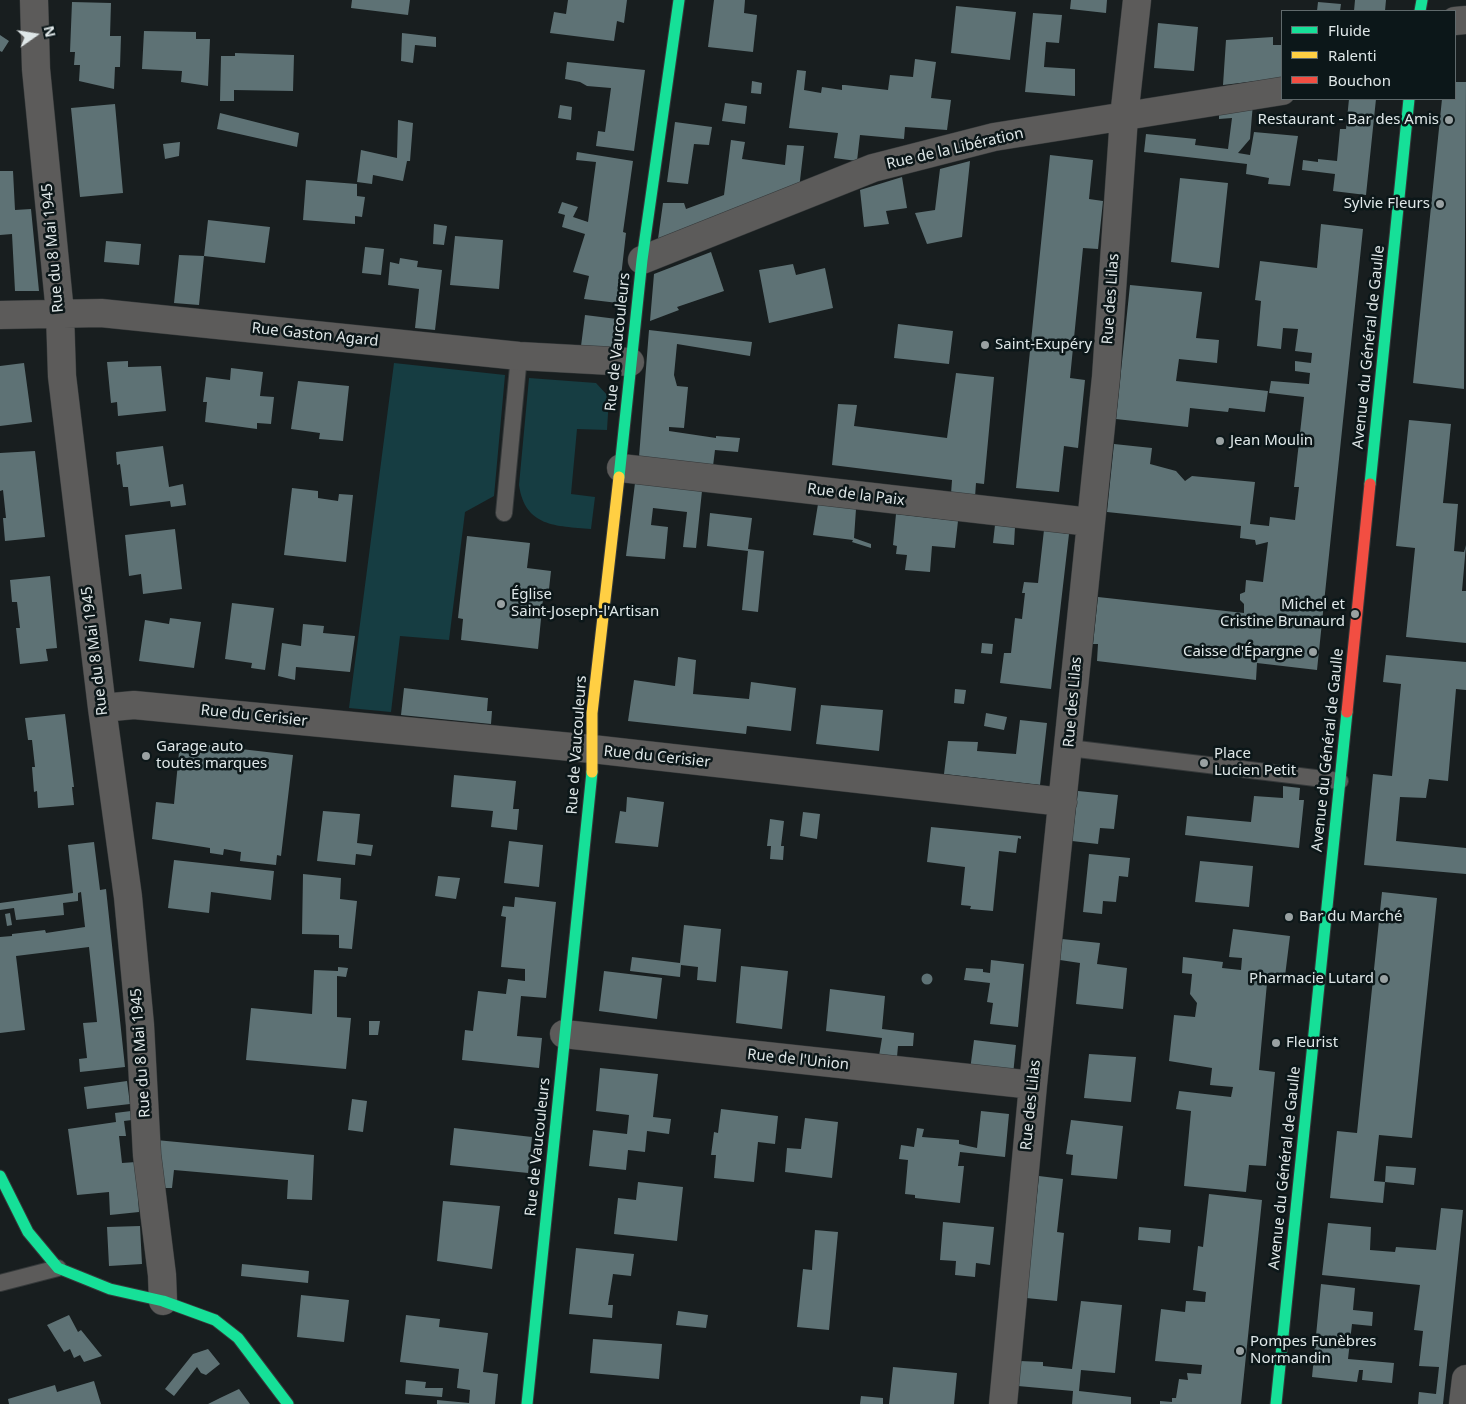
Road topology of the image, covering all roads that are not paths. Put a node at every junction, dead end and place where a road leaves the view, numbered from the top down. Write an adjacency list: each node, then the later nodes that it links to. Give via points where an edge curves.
1 (34, 0): 8 (street, Rue du 8 Mai 1945, via 36,69)
2 (679, 0): 7 (street, Rue de Vaucouleurs)
3 (1137, 0): 6 (street, Rue des Lilas)
4 (1281, 91): 6 (street, Rue de la Libération)
5 (1410, 100): 18 (street, Avenue du Général de Gaulle)
6 (1124, 117): 7 (street, Rue de la Libération, via 994,137 873,168); 14 (street, Rue des Lilas, via 1106,377)
7 (642, 260): 11 (street, Rue de Vaucouleurs)
8 (60, 313): 9 (street, Rue Gaston Agard); 10 (street, Rue Gaston Agard, via 101,313); 15 (street, Rue du 8 Mai 1945, via 62,376)
9 (0, 315)
10 (519, 356): 11 (street, Rue Gaston Agard); 13 (lane)
11 (630, 362): 12 (street, Rue de Vaucouleurs)
12 (621, 468): 14 (street, Rue de la Paix); 17 (street, Rue de Vaucouleurs, via 592,713)
13 (504, 513)
14 (1090, 522): 16 (street, Rue des Lilas)
15 (102, 708): 17 (street, Rue du Cerisier, via 134,704); 25 (street, Rue du 8 Mai 1945, via 128,897 140,1025 147,1155)
16 (1069, 748): 18 (lane); 19 (street, Rue des Lilas)
17 (592, 749): 19 (street, Rue du Cerisier); 20 (street, Rue de Vaucouleurs)
18 (1340, 781): 30 (street, Avenue du Général de Gaulle)
19 (1063, 802): 21 (street, Rue des Lilas)
20 (564, 1034): 21 (street, Rue de l'Union); 28 (street, Rue de Vaucouleurs)
21 (1033, 1085): 29 (street, Rue des Lilas)
22 (0, 1176): 23 (street, via 28,1232)
23 (58, 1268): 24 (lane); 25 (street, via 110,1289)
24 (0, 1283)
25 (163, 1301): 27 (street, via 215,1320 238,1338)
26 (1466, 1379): 31 (street)
27 (288, 1404)
28 (527, 1404)
29 (1003, 1404)
30 (1276, 1404)
31 (1463, 1404)

